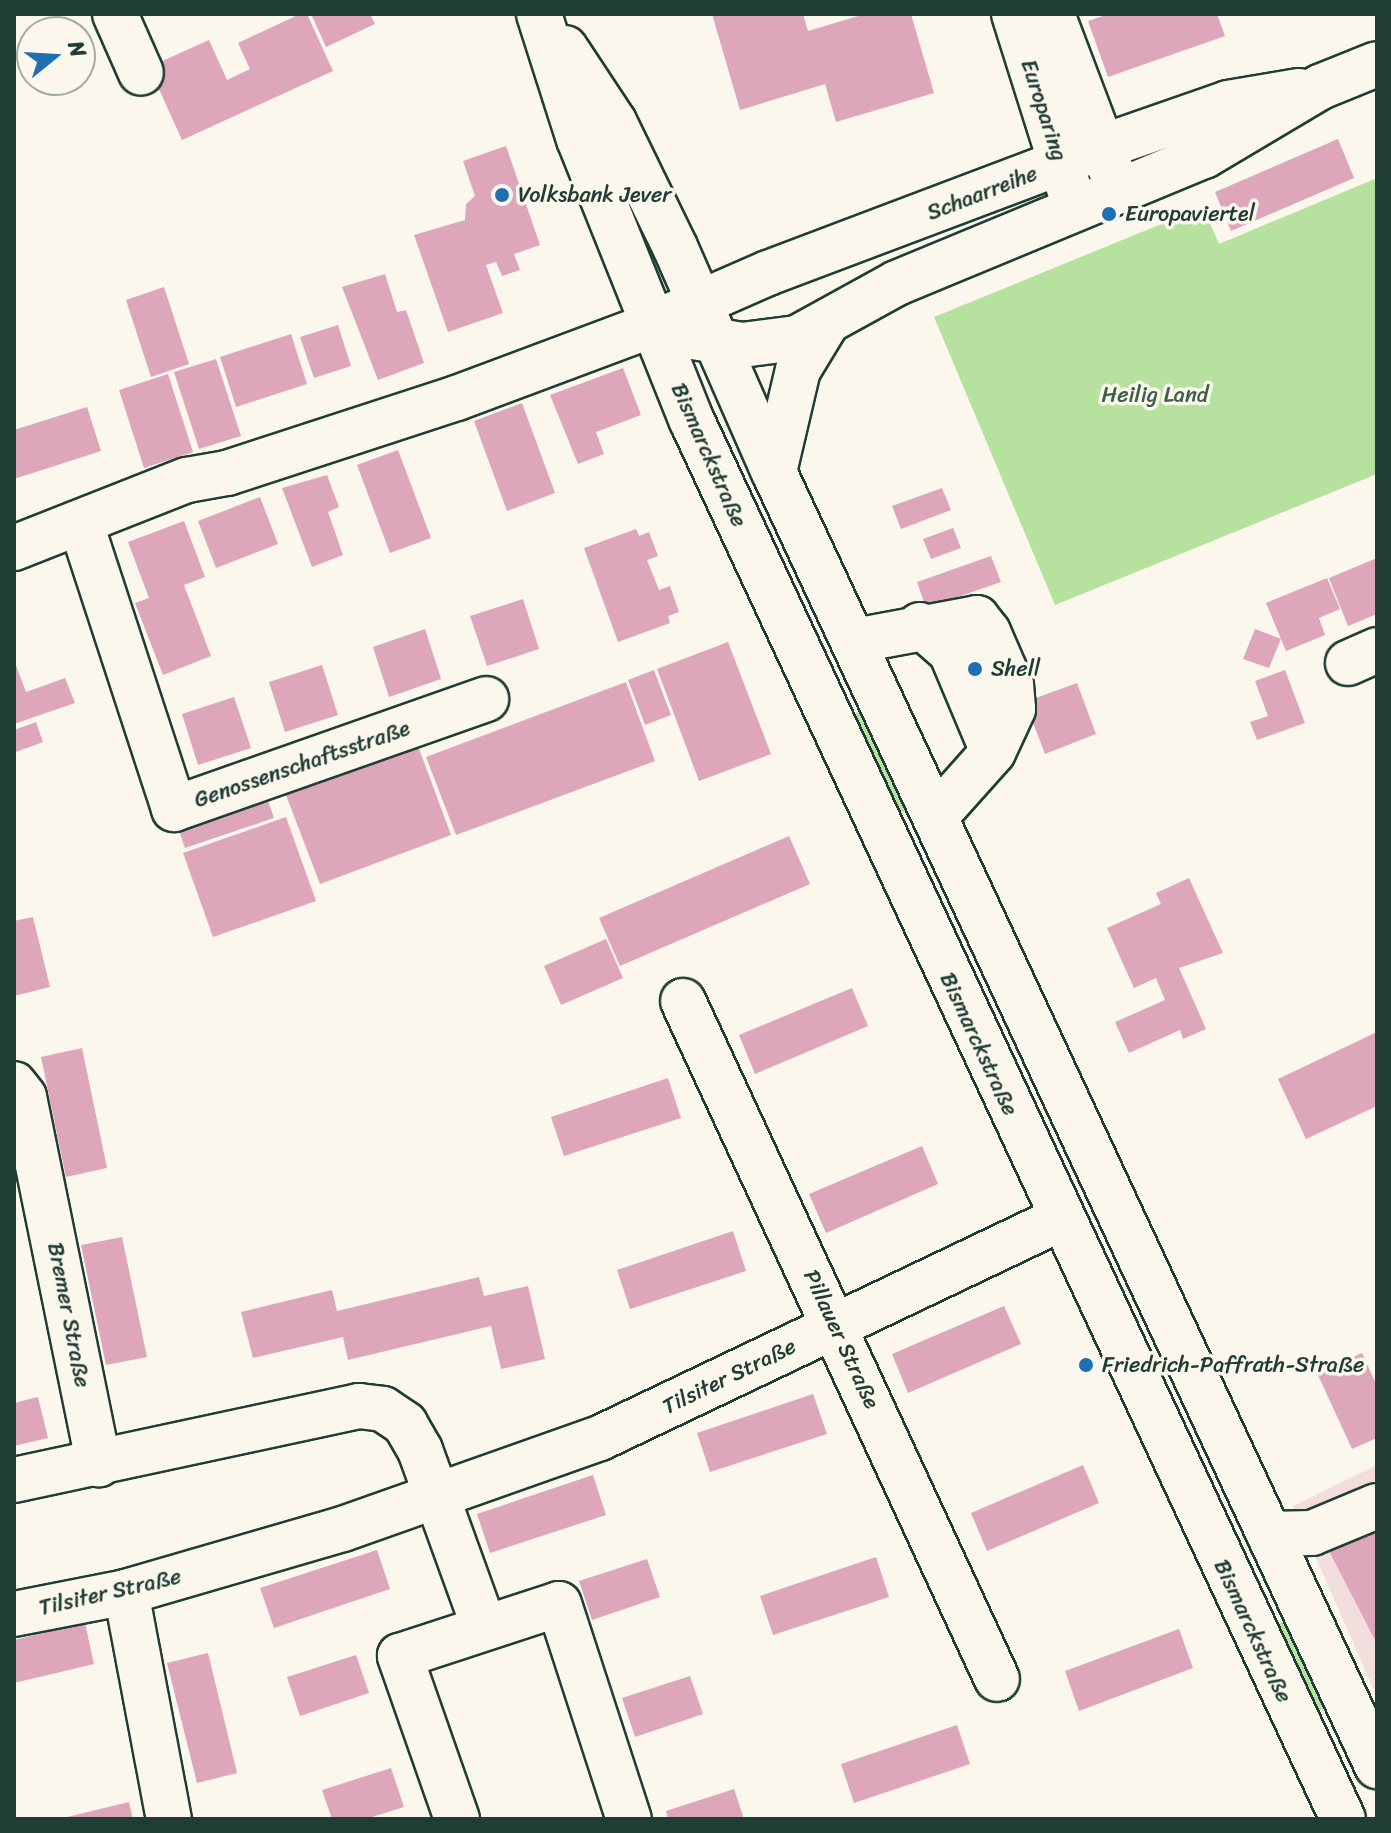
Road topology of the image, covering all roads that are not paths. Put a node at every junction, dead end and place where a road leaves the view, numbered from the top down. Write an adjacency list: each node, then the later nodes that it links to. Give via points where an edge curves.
1 (115, 14): 6 (main road)
2 (540, 14): 12 (main road, via 614,122); 14 (main road, Bismarckstraße, via 579,139)
3 (1014, 14): 9 (main road, Europaring)
4 (1052, 14): 8 (main road, Europaring)
5 (1377, 64): 7 (main road, Schaarreihe)
6 (141, 73)
7 (1320, 87): 8 (main road, Schaarreihe, via 1228,103); 10 (main road, Schaarreihe, via 1215,150)
8 (1102, 147): 9 (main road, Schaarreihe); 10 (main road, Europaring)
9 (1062, 163): 11 (main road, Europaring); 12 (main road, Schaarreihe)
10 (1119, 189): 11 (main road, Schaarreihe)
11 (1075, 207): 13 (main road, Schaarreihe, via 897,283)
12 (699, 303): 14 (main road, Schaarreihe); 15 (main road)
13 (826, 324): 15 (main road, via 771,345); 16 (main road, via 806,350 795,379)
14 (652, 325): 15 (main road); 17 (main road, via 534,372 227,473 199,499 126,524); 25 (main road, Bismarckstraße)
15 (716, 343): 16 (main road)
16 (774, 472): 19 (main road)
17 (81, 524): 18 (main road); 20 (main road, Genossenschaftsstraße, via 174,809)
18 (14, 548)
19 (854, 641): 21 (main road); 21 (main road, via 977,618 988,632 1011,685 1013,709 993,752)
20 (486, 699)
21 (936, 816): 31 (main road)
22 (683, 1001): 26 (main road, Pillauer Straße)
23 (14, 1084): 24 (main road, Bremer Straße, via 24,1097)
24 (26, 1169): 27 (main road, Bremer Straße)
25 (1060, 1219): 26 (main road, Tilsiter Straße); 40 (main road, Bismarckstraße)
26 (836, 1325): 29 (main road, Tilsiter Straße, via 600,1438); 35 (main road, Pillauer Straße)
27 (99, 1464): 28 (main road); 29 (main road, via 359,1406 383,1409 405,1424)
28 (14, 1480)
29 (434, 1495): 32 (main road, Tilsiter Straße, via 343,1529); 34 (main road)
30 (1377, 1506): 31 (main road, via 1312,1533)
31 (1269, 1534): 36 (main road)
32 (126, 1592): 33 (main road, Tilsiter Straße); 37 (main road)
33 (14, 1614)
34 (484, 1627): 38 (main road, via 400,1656); 39 (main road, via 559,1604)
35 (997, 1679)
36 (1377, 1766)
37 (169, 1819)
38 (457, 1819)
39 (629, 1819)
40 (1343, 1819)

